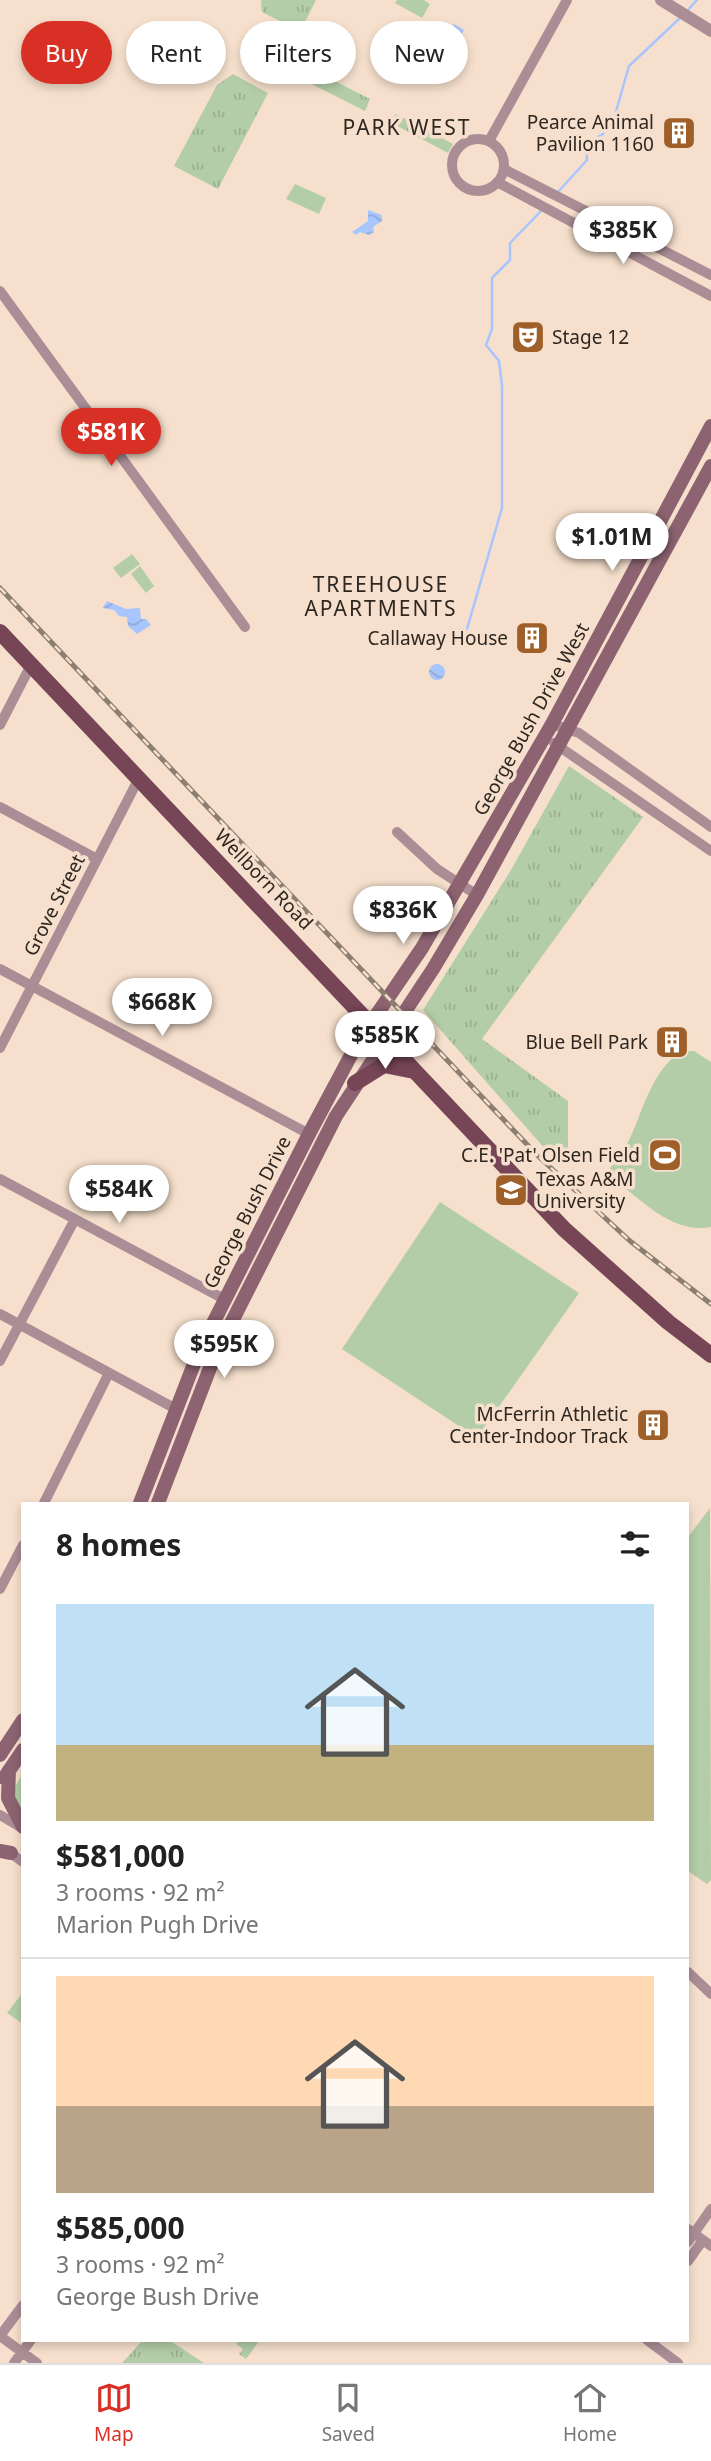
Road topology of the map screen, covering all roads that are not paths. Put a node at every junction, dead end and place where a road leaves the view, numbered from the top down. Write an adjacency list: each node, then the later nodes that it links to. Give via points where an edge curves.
1 (566, 0): 4 (street)
2 (662, 1): 3 (street)
3 (709, 28)
4 (489, 141): 5 (street, via 501,152); 6 (street, via 475,139 460,145 454,152 452,170 468,189 489,188)
5 (504, 169): 6 (street); 7 (street)
6 (498, 182): 9 (street)
7 (690, 265): 8 (street); 9 (street)
8 (711, 275)
9 (682, 281): 11 (street)
10 (0, 291): 15 (street)
11 (711, 296)
12 (710, 434): 14 (main road, via 691,481); 18 (main road, George Bush Drive West)
13 (711, 466): 14 (main road, George Bush Drive West)
14 (691, 502): 20 (main road, George Bush Drive West)
15 (246, 627)
16 (0, 632): 17 (main road, Wellborn Road)
17 (31, 665): 19 (street); 23 (main road, Wellborn Road)
18 (552, 724): 20 (street); 21 (main road, George Bush Drive West)
19 (0, 725)
20 (569, 726): 22 (main road, George Bush Drive West); 25 (street)
21 (544, 737): 22 (street); 29 (main road, George Bush Drive West)
22 (560, 746): 27 (street); 30 (main road, George Bush Drive West)
23 (139, 778): 28 (street, Grove Street); 33 (main road, Wellborn Road)
24 (0, 807): 28 (street)
25 (711, 827)
26 (397, 832): 29 (street)
27 (711, 851)
28 (97, 859): 32 (street, Grove Street)
29 (460, 884): 30 (street); 33 (main road, George Bush Drive West)
30 (477, 895): 34 (main road, George Bush Drive West)
31 (0, 969): 32 (street)
32 (32, 986): 35 (street, Grove Street); 38 (street)
33 (372, 1023): 34 (main road, Wellborn Road); 38 (main road, George Bush Drive)
34 (386, 1039): 36 (main road, Wellborn Road); 37 (main road, George Bush Drive)
35 (0, 1048)
36 (414, 1071): 37 (main road, via 384,1065); 44 (main road, Wellborn Road, via 564,1229)
37 (355, 1083): 47 (main road, George Bush Drive)
38 (309, 1134): 41 (main road, George Bush Drive)
39 (0, 1179): 40 (street)
40 (75, 1219): 41 (street); 43 (street)
41 (224, 1299): 47 (main road, via 228,1309 198,1375); 48 (main road, George Bush Drive)
42 (0, 1314): 43 (street)
43 (19, 1325): 45 (street); 46 (street)
44 (711, 1355)
45 (0, 1361)
46 (108, 1375): 48 (street); 49 (street)
47 (203, 1385): 51 (main road, George Bush Drive)
48 (176, 1409): 50 (main road, George Bush Drive)
49 (44, 1502)
50 (139, 1502)
51 (158, 1502)
52 (21, 1548): 53 (street)
53 (4, 1572): 54 (street)
54 (0, 1589)
55 (21, 1723): 57 (main road)
56 (21, 1754): 58 (main road)
57 (0, 1755)
58 (9, 1770): 59 (main road); 61 (main road, via 8,1798)
59 (0, 1785)
60 (0, 1815): 62 (street)
61 (21, 1824)
62 (21, 1827)
63 (689, 1973): 64 (street)
64 (711, 1994)
65 (711, 2209): 66 (street)
66 (697, 2238): 67 (street)
67 (689, 2258)
68 (21, 2308): 69 (street)
69 (0, 2336): 72 (street)
70 (29, 2342): 72 (street)
71 (650, 2342): 75 (street)
72 (22, 2352): 73 (street); 74 (street)
73 (14, 2363)
74 (37, 2363)
75 (678, 2363)

